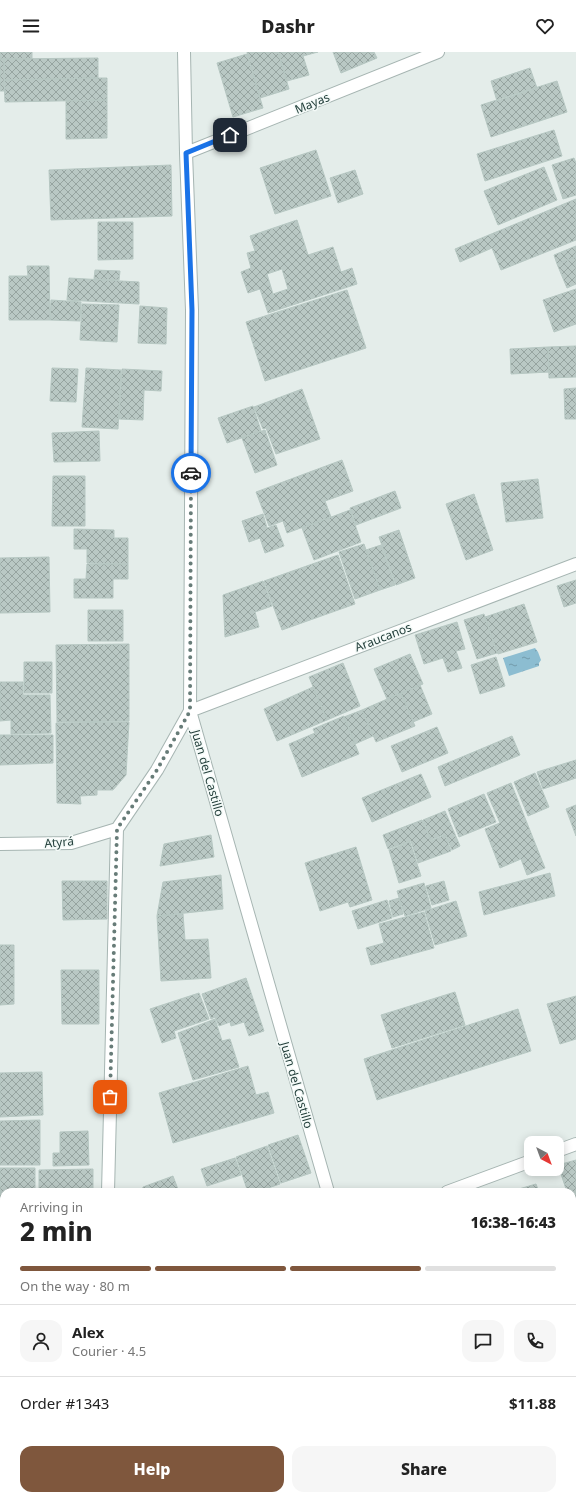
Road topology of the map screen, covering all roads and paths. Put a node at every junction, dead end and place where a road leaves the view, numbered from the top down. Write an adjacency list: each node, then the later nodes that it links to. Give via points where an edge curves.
1 (184, 52): 3 (street, Juan del Castillo)
2 (438, 52): 3 (street, Mayas)
3 (186, 153): 5 (street, Juan del Castillo, via 192,310)
4 (576, 564): 5 (street, Araucanos)
5 (190, 711): 6 (street, via 157,770); 12 (street, Juan del Castillo)
6 (117, 829): 7 (street, Atyrá, via 70,843); 11 (street)
7 (0, 844)
8 (576, 1144): 9 (street)
9 (564, 1148)
10 (524, 1164): 13 (street)
11 (108, 1188)
12 (327, 1188)
13 (458, 1188)

